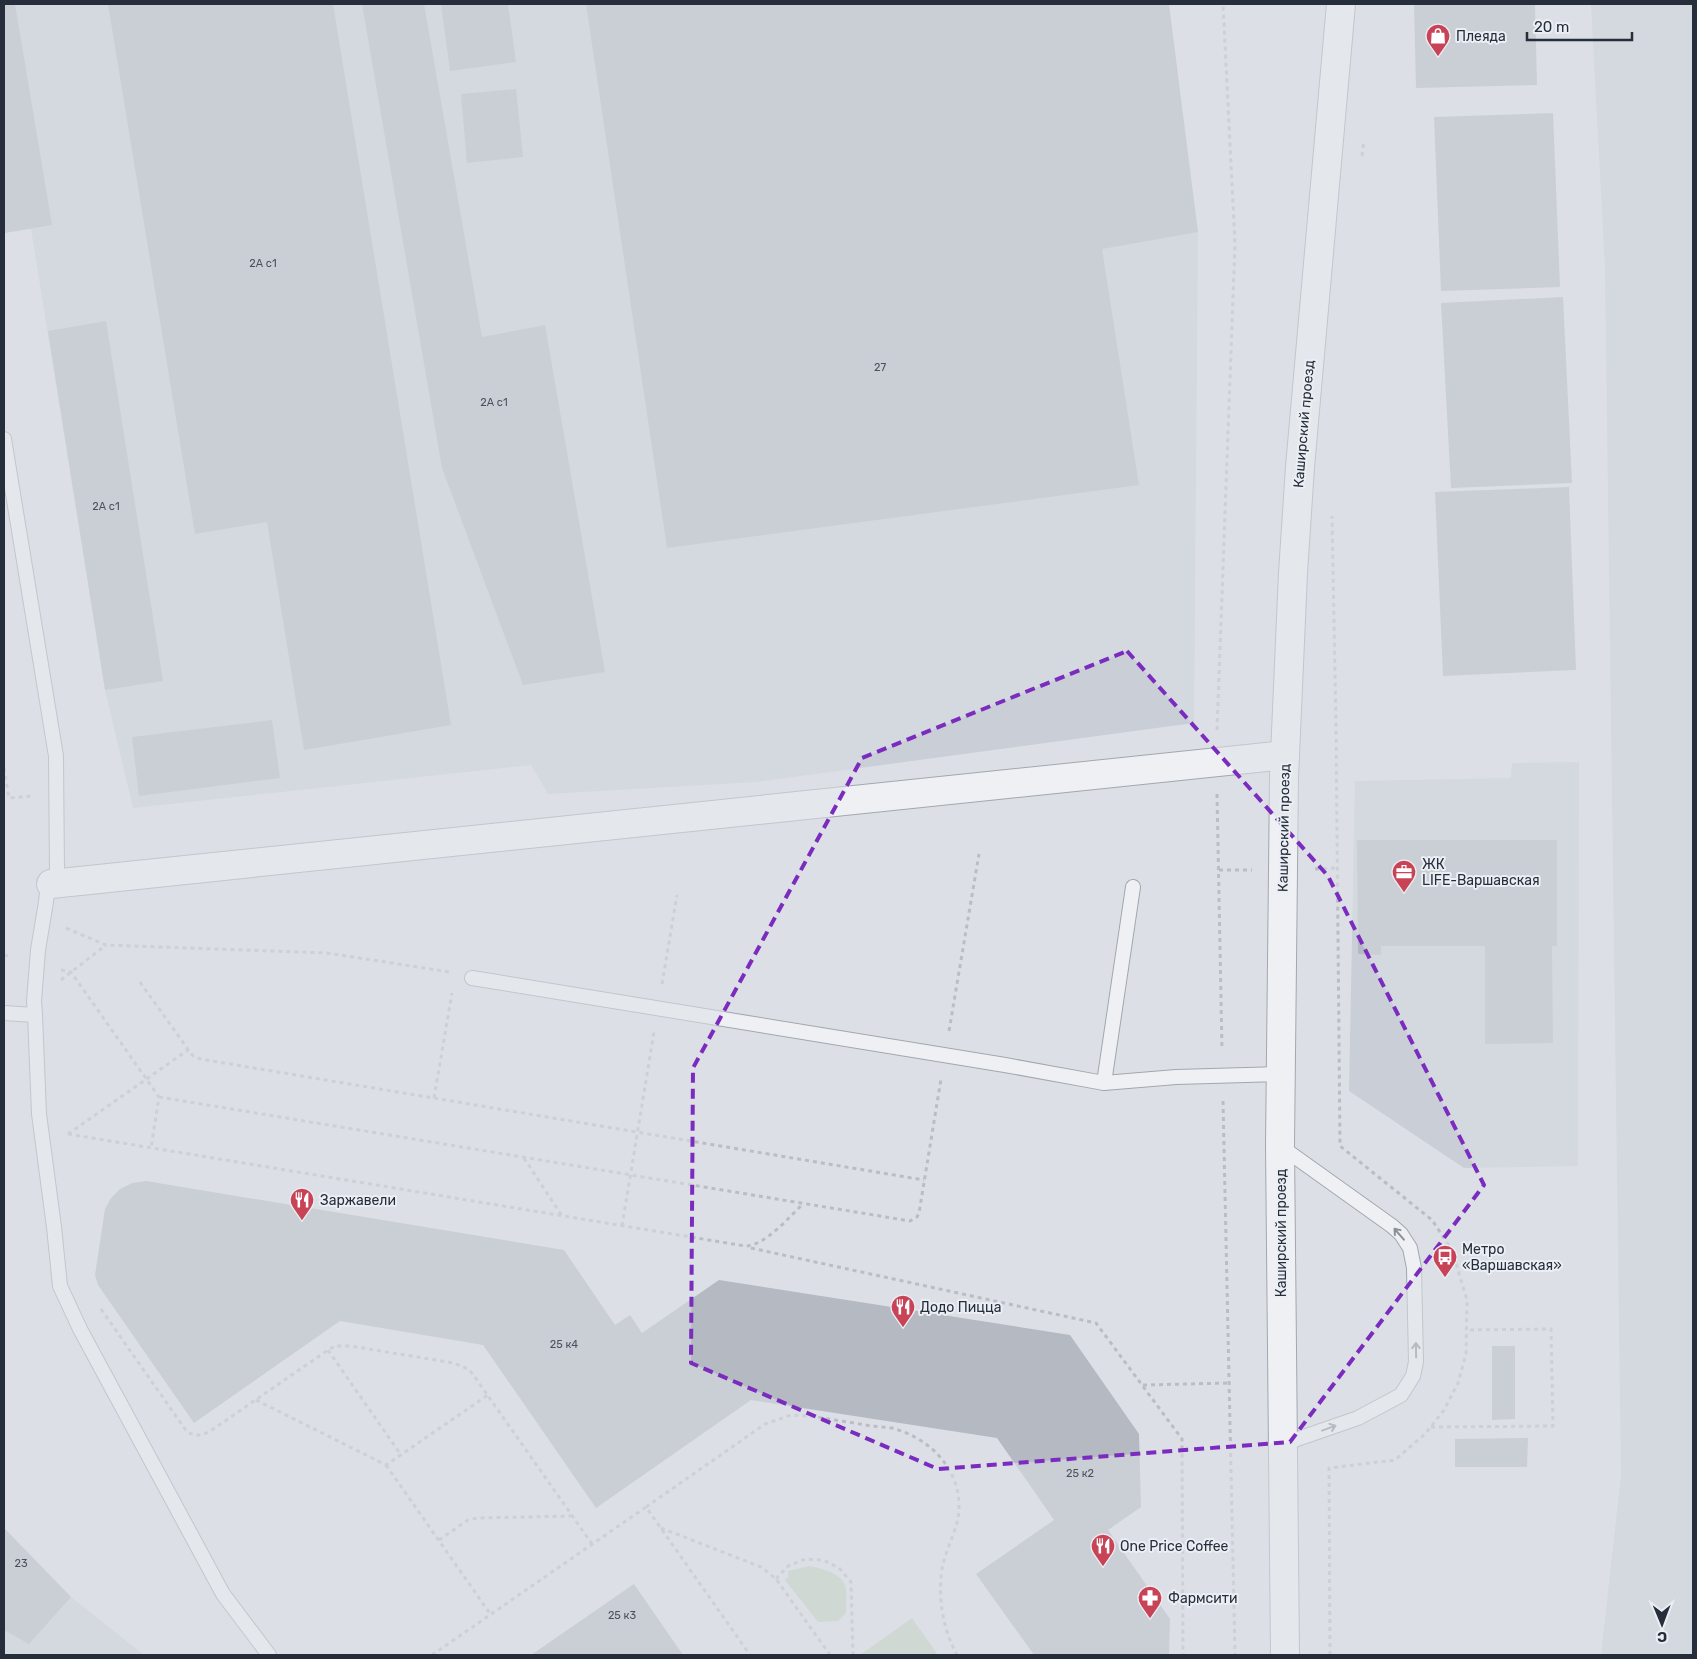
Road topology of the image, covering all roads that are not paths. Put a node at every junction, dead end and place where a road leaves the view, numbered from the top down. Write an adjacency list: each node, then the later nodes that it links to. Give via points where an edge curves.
1 (1341, 4): 3 (street, Каширский проезд, via 1300,467)
2 (4, 439): 4 (lane, via 56,756 57,871)
3 (1285, 755): 4 (street); 9 (street, Каширский проезд)
4 (51, 884): 8 (lane, via 38,950)
5 (1133, 887): 10 (lane)
6 (472, 978): 10 (lane, via 1005,1064)
7 (4, 1013): 8 (lane)
8 (35, 1014): 13 (lane, via 39,1114 60,1286 80,1329 224,1594)
9 (1282, 1074): 10 (lane); 11 (street, Каширский проезд)
10 (1104, 1083)
11 (1280, 1146): 12 (street, Каширский проезд); 12 (lane, one-way to 11, via 1358,1418 1401,1395 1413,1376 1416,1362 1414,1268 1410,1248 1392,1226)
12 (1283, 1444): 14 (street, Каширский проезд)
13 (269, 1655)
14 (1285, 1655)

